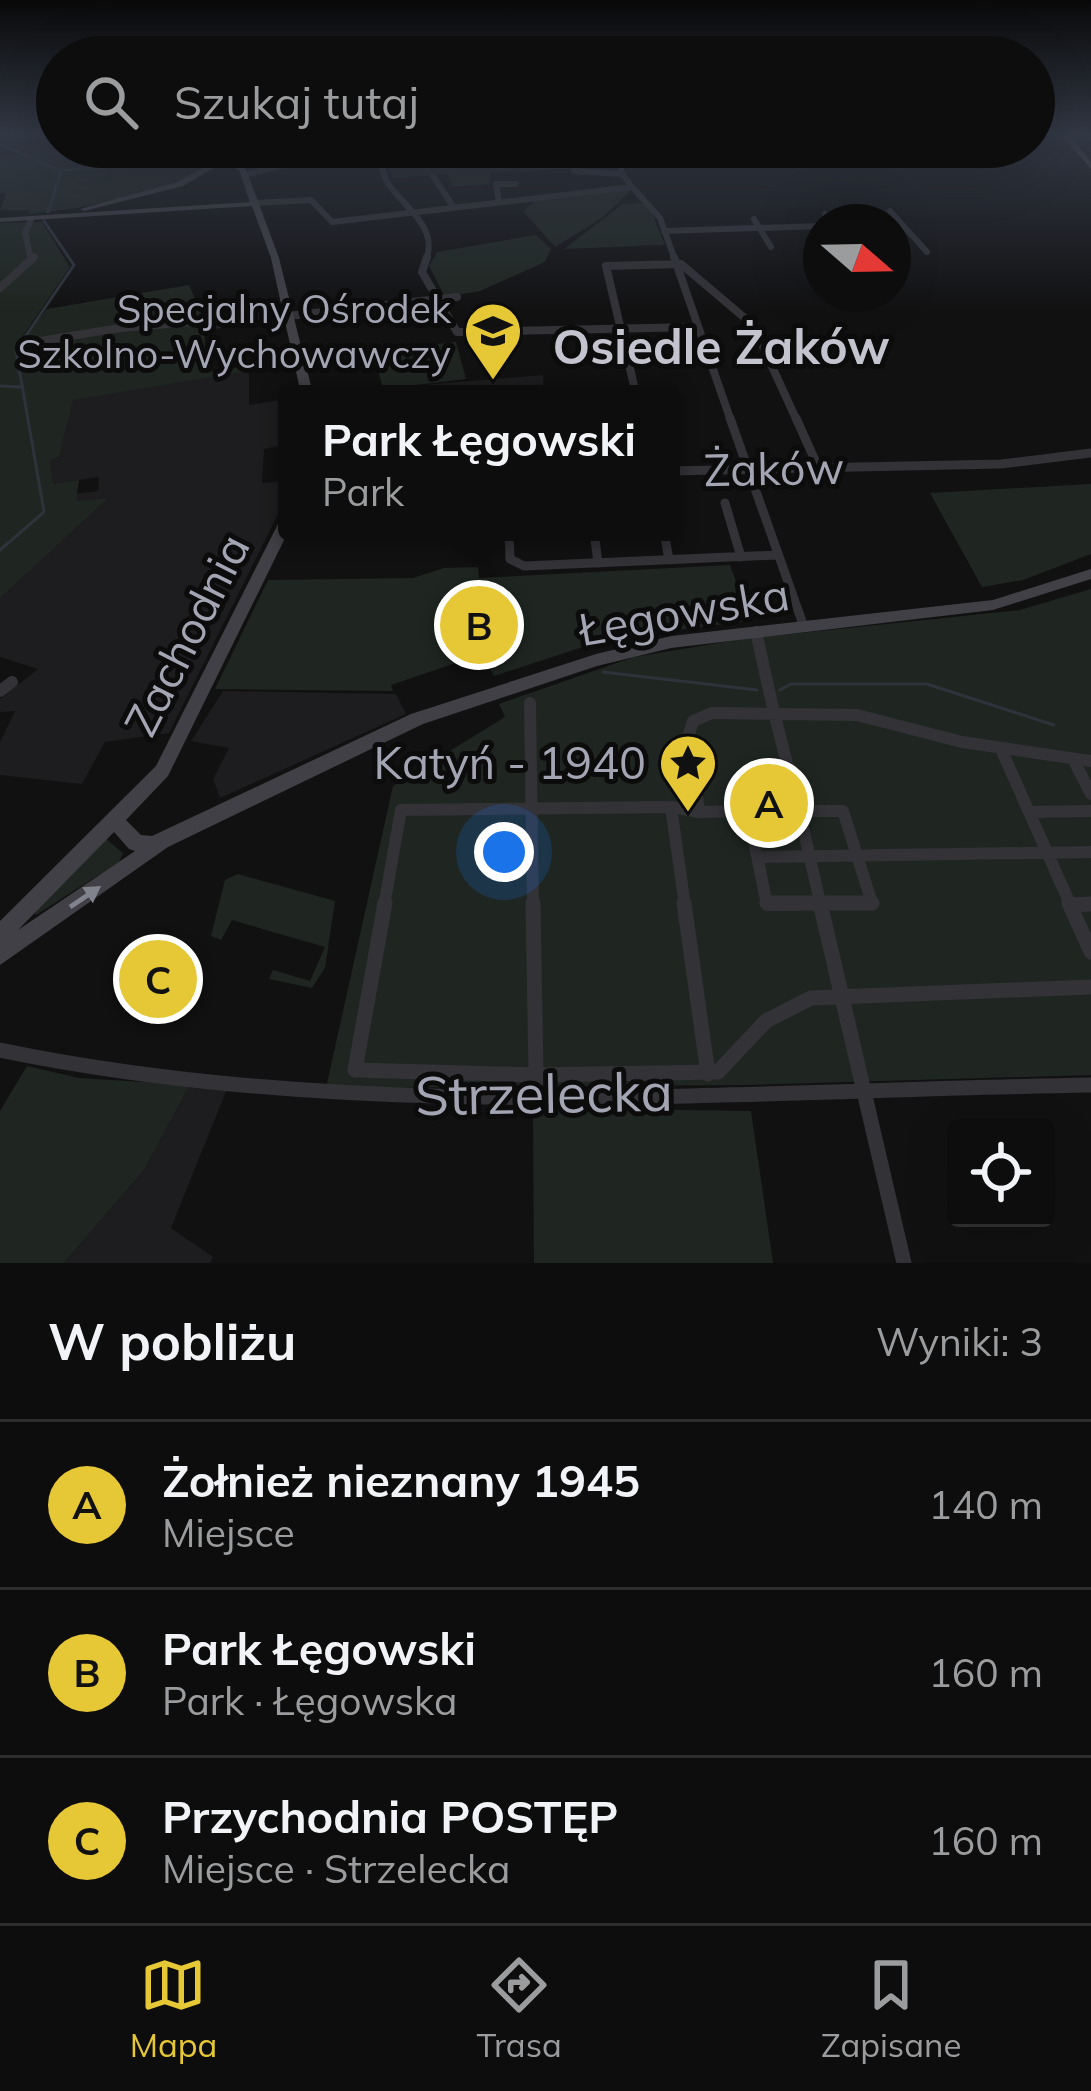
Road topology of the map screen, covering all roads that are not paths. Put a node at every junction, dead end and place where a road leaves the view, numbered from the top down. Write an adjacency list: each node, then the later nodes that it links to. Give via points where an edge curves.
1 (149, 194): 12 (street)
2 (250, 194): 9 (street)
3 (398, 194): 11 (street)
4 (445, 194): 10 (street)
5 (498, 194): 8 (street)
6 (570, 194): 8 (street)
7 (638, 194): 18 (street)
8 (499, 202): 10 (street)
9 (253, 203): 11 (street, via 311,200 332,222); 12 (street); 31 (street)
10 (453, 206): 11 (street)
11 (412, 210): 26 (street, via 429,244)
12 (26, 219): 14 (street); 20 (street)
13 (754, 219): 16 (street)
14 (0, 220)
15 (803, 227): 16 (street)
16 (760, 228): 17 (street); 23 (street)
17 (727, 229): 18 (street); 22 (street)
18 (664, 231): 27 (street)
19 (44, 233): 20 (street)
20 (28, 236): 28 (street, via 34,257)
21 (911, 237): 24 (street)
22 (736, 244)
23 (771, 247)
24 (927, 252)
25 (411, 260): 26 (street)
26 (424, 260): 30 (street, via 424,278)
27 (673, 264): 32 (street); 33 (street, via 606,266); 38 (street, via 753,325)
28 (0, 288)
29 (458, 297): 30 (street)
30 (440, 300): 31 (street); 33 (street, via 457,332)
31 (288, 315): 34 (street); 35 (street)
32 (696, 327): 33 (street); 39 (street)
33 (620, 329): 36 (street)
34 (21, 344)
35 (305, 385)
36 (634, 385)
37 (1091, 453): 38 (street, Żaków, via 1035,462)
38 (818, 467): 39 (street, Żaków)
39 (748, 469): 40 (street, Żaków); 46 (street)
40 (680, 471)
41 (725, 503): 47 (street)
42 (278, 539): 68 (street, Zachodnia, via 173,755)
43 (509, 541): 49 (street, via 510,559 519,565)
44 (595, 541): 49 (street)
45 (666, 541): 48 (street)
46 (777, 556): 47 (street); 51 (street)
47 (741, 557): 48 (street)
48 (669, 560): 49 (street)
49 (598, 562)
50 (1091, 574): 51 (street, Łęgowska, via 1016,601)
51 (804, 627): 52 (street, Łęgowska)
52 (756, 632): 56 (street); 69 (street, Łęgowska, via 635,650 492,692 341,752)
53 (12, 682): 54 (street)
54 (0, 691)
55 (530, 703): 63 (street)
56 (775, 716): 57 (street, via 857,715); 62 (street); 66 (street, via 712,713 693,722)
57 (1001, 749): 58 (street); 67 (street)
58 (1073, 759): 59 (street); 60 (street)
59 (1091, 761)
60 (1091, 794)
61 (671, 807): 63 (street); 66 (street); 84 (street)
62 (798, 808): 64 (street); 73 (street); 74 (street, via 843,811)
63 (534, 810): 85 (street); 85 (street, via 401,810 355,1070)
64 (748, 811): 66 (street); 72 (street)
65 (1091, 811): 67 (street)
66 (699, 812)
67 (1030, 812): 71 (street)
68 (114, 820): 69 (street, via 141,845); 78 (street, Zachodnia)
69 (170, 837): 80 (street, one-way to 69)
70 (1091, 852): 71 (street)
71 (1048, 853): 74 (street); 75 (street)
72 (758, 856): 73 (street); 77 (street, via 767,905)
73 (810, 856): 74 (street); 77 (street)
74 (858, 856): 77 (street, via 872,903)
75 (1070, 904): 76 (street); 79 (street)
76 (1091, 904)
77 (821, 905): 82 (street)
78 (0, 935)
79 (1091, 952)
80 (0, 955)
81 (1091, 987): 82 (street)
82 (844, 998): 84 (street, via 796,1002); 87 (street)
83 (0, 1050): 85 (street, Strzelecka, via 82,1067 330,1094)
84 (708, 1074): 85 (street)
85 (535, 1084): 87 (street, Strzelecka)
86 (1091, 1085): 87 (street, Strzelecka)
87 (867, 1091): 88 (street)
88 (904, 1263)

